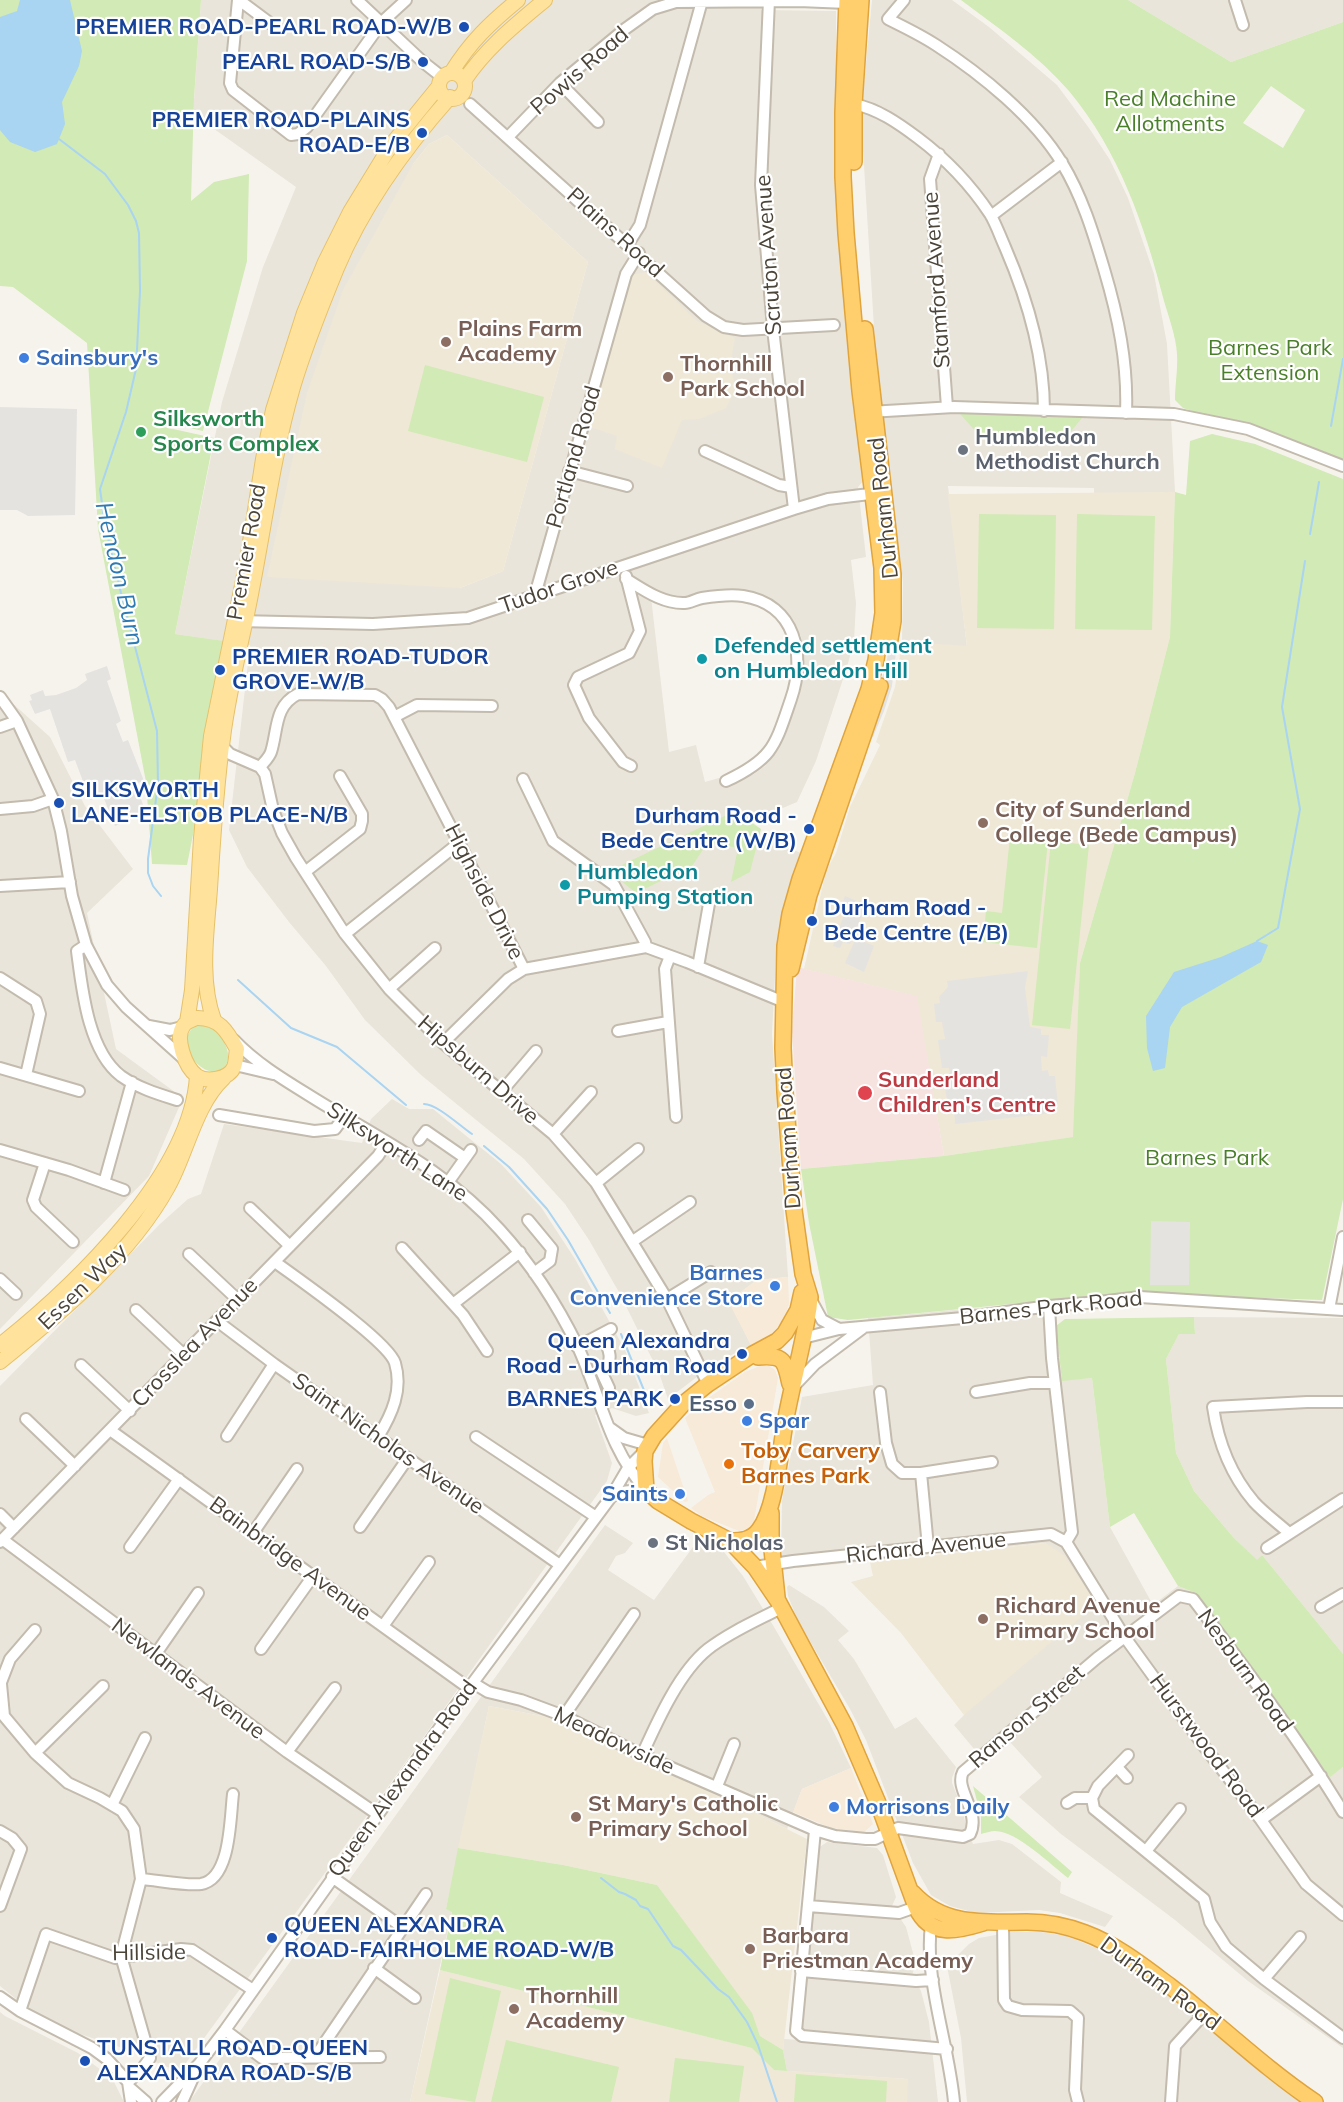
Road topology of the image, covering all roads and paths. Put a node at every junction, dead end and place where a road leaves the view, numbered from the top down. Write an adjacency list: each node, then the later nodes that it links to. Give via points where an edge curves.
1 (238, 0): 12 (street, via 230,82 233,90 291,135 307,127); 14 (street)
2 (357, 0): 12 (street)
3 (406, 0): 12 (street)
4 (518, 0): 15 (main road, Premier Road, via 466,49)
5 (545, 0): 16 (main road, via 499,39)
6 (904, 0): 24 (street, via 888,19 935,45 995,88 1039,131)
7 (1234, 0): 13 (street)
8 (702, 1): 9 (street, Powis Road); 17 (street, Powis Road, via 676,2 653,9); 26 (street, via 640,225)
9 (769, 1): 10 (street, Powis Road); 29 (street, Scruton Avenue, via 761,185)
10 (799, 1): 11 (street, Powis Road)
11 (854, 2): 20 (highway, Durham Road); 32 (highway, Durham Road, via 843,113 843,177)
12 (382, 22): 15 (street)
13 (1243, 25)
14 (274, 26)
15 (444, 79): 16 (main road, via 459,76); 18 (main road); 44 (main road, Premier Road, via 391,145 350,212 304,313 273,410)
16 (464, 81): 18 (main road, via 463,94)
17 (560, 83): 21 (street); 22 (street, Powis Road)
18 (450, 97): 44 (main road, Premier Road, via 387,175 358,224 316,320 293,387)
19 (470, 104): 22 (street, Plains Road)
20 (854, 104): 23 (street, via 884,114); 32 (highway, Durham Road, via 856,232)
21 (598, 123)
22 (508, 137): 26 (street, Plains Road)
23 (939, 154): 25 (street); 30 (street, Stamford Avenue, via 930,179)
24 (1062, 162): 25 (street); 33 (street, via 1087,213 1112,296 1122,339)
25 (991, 216): 31 (street, via 1026,304 1044,386)
26 (628, 244): 27 (street, Plains Road)
27 (639, 254): 29 (street, Plains Road, via 706,316 724,327); 36 (street, Portland Road, via 626,274)
28 (834, 325): 29 (street, Plains Road)
29 (773, 329): 38 (street, Scruton Avenue)
30 (946, 407): 31 (street); 32 (street)
31 (1044, 411): 33 (street)
32 (868, 412): 39 (highway, Durham Road)
33 (1126, 413): 35 (street, via 1174,414 1248,429)
34 (705, 451): 38 (street)
35 (1343, 466)
36 (569, 471): 37 (street); 43 (street, Portland Road)
37 (627, 486)
38 (791, 487): 40 (street, Scruton Avenue)
39 (879, 493): 40 (street, Tudor Grove, via 828,499); 74 (highway, Durham Road, via 893,574 893,621 887,659 809,895)
40 (794, 509): 41 (street, Tudor Grove)
41 (623, 566): 42 (street); 43 (street, Tudor Grove)
42 (626, 579): 52 (street, via 640,631 637,638 629,653 578,677 574,685 589,718 623,762); 57 (street, via 651,595 670,601 685,603 722,595 761,601 776,609 795,637 797,665 793,692 776,741 764,759)
43 (535, 595): 44 (street, Tudor Grove, via 468,618 373,624)
44 (240, 621): 50 (main road, Premier Road); 77 (main road, Premier Road, via 212,736 192,990)
45 (0, 696): 48 (street)
46 (492, 706): 47 (street, via 417,705)
47 (394, 717): 53 (street, Highside Drive, via 375,695 298,694 281,707 271,754); 60 (street, Highside Drive)
48 (17, 721): 49 (street); 58 (street)
49 (0, 727)
50 (222, 746): 51 (street); 54 (main road, Premier Road)
51 (246, 762): 53 (street); 54 (street, via 229,764)
52 (631, 766)
53 (260, 767): 61 (street, Hipsburn Drive, via 282,833)
54 (220, 770): 75 (main road, Premier Road, via 207,938 208,1003)
55 (340, 776): 61 (street, via 362,814 360,829)
56 (523, 779): 67 (street, via 553,841 614,885)
57 (726, 781)
58 (53, 799): 59 (street, via 33,806); 62 (street)
59 (0, 808)
60 (459, 843): 65 (street); 71 (street, Highside Drive)
61 (305, 872): 65 (street, Hipsburn Drive)
62 (70, 882): 63 (street); 66 (street)
63 (0, 886)
64 (710, 898): 70 (street)
65 (345, 934): 73 (street, Hipsburn Drive)
66 (86, 945): 78 (street, via 107,985); 90 (street, via 77,951 83,996 100,1052)
67 (646, 947): 69 (street); 71 (street)
68 (435, 948): 73 (street)
69 (670, 956): 70 (street); 76 (street, via 665,969)
70 (698, 967): 74 (street)
71 (524, 969): 81 (street, Highside Drive, via 508,979)
72 (0, 978): 86 (street, via 36,1000 40,1014)
73 (389, 989): 81 (street, Hipsburn Drive)
74 (784, 1002): 121 (highway, Durham Road, via 791,1179)
75 (214, 1020): 77 (main road, via 196,1018); 80 (main road)
76 (668, 1022): 79 (street); 97 (street)
77 (185, 1025): 78 (street, via 170,1030); 83 (main road, Premier Road, via 180,1040)
78 (149, 1026): 83 (street)
79 (618, 1031)
80 (230, 1036): 84 (main road, via 237,1049); 88 (street, Silksworth Lane)
81 (443, 1043): 92 (street, Hipsburn Drive)
82 (536, 1050): 92 (street)
83 (185, 1059): 87 (main road, Premier Road)
84 (235, 1065): 88 (street, Silksworth Lane); 89 (main road)
85 (0, 1068): 86 (street)
86 (26, 1075): 91 (street)
87 (197, 1076): 89 (main road); 136 (main road, Essen Way, via 192,1109 153,1187 93,1261)
88 (279, 1076): 96 (street, Silksworth Lane)
89 (224, 1078): 141 (main road, Essen Way, via 208,1095 168,1187 134,1237 97,1278)
90 (132, 1082): 94 (street); 105 (street)
91 (79, 1091)
92 (502, 1091): 98 (street, Hipsburn Drive)
93 (591, 1092): 98 (street)
94 (177, 1100)
95 (219, 1115): 96 (street, via 314,1131 335,1129)
96 (344, 1117): 100 (street, Silksworth Lane)
97 (676, 1117)
98 (553, 1134): 106 (street, Hipsburn Drive)
99 (419, 1140): 104 (street, via 426,1131 468,1154)
100 (387, 1142): 104 (street, Silksworth Lane); 114 (street, Crosslea Avenue)
101 (638, 1149): 106 (street)
102 (0, 1150): 103 (street)
103 (45, 1163): 105 (street); 113 (street, via 33,1200 36,1208)
104 (449, 1181): 116 (street, Silksworth Lane)
105 (104, 1183): 107 (street)
106 (596, 1183): 112 (street, Hipsburn Drive)
107 (124, 1190)
108 (690, 1202): 112 (street)
109 (250, 1208): 114 (street)
110 (528, 1220): 120 (street, via 552,1249 550,1261)
111 (1343, 1237): 129 (street)
112 (633, 1241): 125 (street, Hipsburn Drive)
113 (73, 1242)
114 (290, 1246): 118 (street, Crosslea Avenue)
115 (402, 1248): 127 (street)
116 (520, 1252): 120 (street, Silksworth Lane); 127 (street)
117 (189, 1254): 126 (street)
118 (275, 1262): 126 (street, Crosslea Avenue); 157 (street, via 380,1342 395,1361 398,1390)
119 (711, 1272): 125 (street)
120 (534, 1273): 137 (street, Silksworth Lane)
121 (803, 1274): 124 (highway, Durham Road); 143 (highway, Durham Road, via 798,1310 785,1334)
122 (0, 1279): 123 (street)
123 (16, 1294)
124 (810, 1297): 134 (street, via 822,1320); 135 (highway, Durham Road)
125 (667, 1299): 146 (street, Hipsburn Drive)
126 (237, 1300): 132 (street, Crosslea Avenue)
127 (453, 1304): 138 (street)
128 (1049, 1306): 129 (street, Barnes Park Road, via 1140,1296); 133 (street, Barnes Park Road); 145 (street)
129 (1329, 1309): 131 (street, Barnes Park Road)
130 (136, 1310): 139 (street)
131 (1343, 1310)
132 (217, 1321): 139 (street, Crosslea Avenue); 142 (street, Saint Nicholas Avenue)
133 (866, 1326): 134 (street, Barnes Park Road); 148 (street, via 815,1364)
134 (839, 1329): 135 (street, Barnes Park Road)
135 (803, 1338): 140 (highway, Durham Road); 148 (highway, Durham Road)
136 (0, 1345)
137 (577, 1347): 147 (street, via 607,1332 610,1362 602,1373); 154 (street, Silksworth Lane)
138 (487, 1351)
139 (184, 1355): 152 (street, Crosslea Avenue)
140 (758, 1358): 143 (highway, Durham Road); 148 (highway, Durham Road, via 774,1356 784,1362)
141 (0, 1362)
142 (274, 1364): 156 (street); 157 (street, Saint Nicholas Avenue)
143 (740, 1364): 146 (highway, Durham Road)
144 (81, 1365): 152 (street)
145 (1055, 1383): 150 (street); 179 (street, via 1072,1532)
146 (708, 1384): 159 (highway, Durham Road, via 682,1406)
147 (609, 1388)
148 (791, 1391): 170 (highway, Durham Road)
149 (880, 1392): 165 (street, via 892,1464 902,1473)
150 (976, 1392)
151 (1343, 1402): 176 (street, via 1213,1407 1216,1431 1234,1475 1255,1503)
152 (130, 1411): 155 (street, Crosslea Avenue)
153 (26, 1419): 162 (street)
154 (609, 1428): 159 (street); 164 (street, Silksworth Lane)
155 (110, 1430): 162 (street, Crosslea Avenue); 166 (street, Bainbridge Avenue)
156 (227, 1436)
157 (378, 1437): 160 (street, Saint Nicholas Avenue)
158 (476, 1437): 172 (street)
159 (647, 1448): 164 (street, Queen Alexandra Road); 167 (highway, via 643,1469)
160 (408, 1458): 173 (street); 185 (street, Saint Nicholas Avenue)
161 (992, 1462): 165 (street)
162 (75, 1466): 174 (street, Crosslea Avenue)
163 (297, 1468): 175 (street)
164 (628, 1468): 167 (street, Silksworth Lane); 168 (street, Queen Alexandra Road)
165 (921, 1473): 181 (street)
166 (179, 1479): 175 (street, Bainbridge Avenue); 180 (street)
167 (648, 1493): 168 (street, via 625,1490); 178 (highway, Durham Road)
168 (611, 1497): 172 (street, Queen Alexandra Road)
169 (1343, 1499): 176 (street)
170 (771, 1504): 178 (highway, Durham Road, via 758,1533); 184 (highway, Durham Road)
171 (0, 1514): 174 (street)
172 (597, 1517): 185 (street, Queen Alexandra Road)
173 (360, 1527)
174 (14, 1528): 177 (street, Crosslea Avenue)
175 (253, 1533): 187 (street, Bainbridge Avenue)
176 (1289, 1533): 182 (street)
177 (1, 1541): 197 (street, Newlands Avenue)
178 (730, 1541): 186 (highway, Durham Road)
179 (1066, 1542): 181 (street, Richard Avenue, via 1051,1534); 195 (street, Hurstwood Road)
180 (130, 1546)
181 (928, 1547): 184 (street, Richard Avenue)
182 (1267, 1548)
183 (429, 1562): 193 (street)
184 (773, 1564): 186 (street, Richard Avenue); 190 (highway, Durham Road)
185 (560, 1565): 200 (street, Queen Alexandra Road)
186 (755, 1567): 190 (highway, Durham Road)
187 (313, 1576): 193 (street, Bainbridge Avenue); 196 (street)
188 (198, 1593): 197 (street)
189 (1343, 1594): 191 (street)
190 (779, 1604): 208 (street, via 705,1651 667,1703); 224 (highway, Durham Road, via 845,1726)
191 (1321, 1607)
192 (634, 1614): 203 (street)
193 (383, 1626): 200 (street, Bainbridge Avenue)
194 (35, 1630): 198 (street, via 10,1659)
195 (1124, 1636): 211 (street, Nesburn Road, via 1179,1596 1192,1599); 221 (street, Hurstwood Road); 224 (street, Ranson Street, via 963,1772 960,1783 973,1815 970,1834 963,1837 898,1828)
196 (261, 1649)
197 (155, 1655): 206 (street, Newlands Avenue)
198 (0, 1685): 202 (street)
199 (103, 1686): 207 (street)
200 (471, 1686): 203 (street, Meadowside); 220 (street, Queen Alexandra Road)
201 (335, 1688): 206 (street)
202 (2, 1715): 207 (street)
203 (564, 1716): 208 (street, Meadowside)
204 (145, 1738): 217 (street)
205 (734, 1744): 213 (street)
206 (286, 1752): 220 (street, Newlands Avenue)
207 (35, 1753): 217 (street, via 68,1783)
208 (642, 1755): 213 (street, Meadowside)
209 (1128, 1755): 210 (street)
210 (1117, 1767): 212 (street); 215 (street)
211 (1321, 1776): 219 (street, Nesburn Road); 221 (street)
212 (1127, 1778)
213 (717, 1786): 222 (street, Meadowside)
214 (233, 1794): 227 (street, via 226,1857 215,1878 201,1884)
215 (1092, 1798): 216 (street, via 1075,1798); 225 (street, via 1094,1809)
216 (1067, 1803)
217 (112, 1805): 227 (street, via 134,1829)
218 (1180, 1809): 225 (street)
219 (1343, 1812)
220 (377, 1814): 226 (street, Queen Alexandra Road)
221 (1261, 1820): 234 (street, Hurstwood Road, via 1306,1884)
222 (815, 1830): 224 (street, Meadowside, via 866,1839); 231 (street)
223 (0, 1831): 230 (street, via 21,1849)
224 (888, 1832): 228 (highway, Durham Road)
225 (1146, 1851): 243 (street, via 1204,1899 1210,1922 1226,1947)
226 (332, 1877): 237 (street); 245 (street, Queen Alexandra Road)
227 (141, 1879): 240 (street)
228 (911, 1890): 232 (highway, Durham Road); 233 (highway, Durham Road)
229 (426, 1894): 237 (street)
230 (0, 1906)
231 (808, 1906): 232 (street, via 899,1913); 242 (street)
232 (916, 1907): 238 (highway, Durham Road)
233 (932, 1908): 235 (highway, Durham Road, via 954,1918); 238 (street, via 939,1919)
234 (1343, 1915)
235 (983, 1923): 236 (highway, Durham Road); 238 (highway, Durham Road, via 953,1931)
236 (1003, 1923): 249 (highway, Durham Road, via 1056,1925 1095,1937 1131,1957); 262 (street, via 1004,2000 1008,2006 1070,2011 1078,2018)
237 (402, 1927): 241 (street)
238 (936, 1927): 244 (street, via 931,1962)
239 (1300, 1937): 243 (street)
240 (122, 1956): 245 (street, Hillside, via 192,1950); 248 (street, Hillside, via 115,1958 46,1934); 256 (street, via 150,2058)
241 (374, 1968): 247 (street); 253 (street)
242 (801, 1971): 244 (street); 252 (street, via 796,2031 802,2036)
243 (1264, 1979): 251 (street)
244 (933, 1980): 252 (street)
245 (253, 1990): 250 (street, Queen Alexandra Road)
246 (0, 1997): 248 (street)
247 (415, 1998)
248 (20, 2011): 256 (street, via 92,2048)
249 (1205, 2013): 263 (street, via 1175,2046); 264 (highway, Durham Road)
250 (225, 2030): 253 (street, via 262,2058); 255 (street, Queen Alexandra Road)
251 (1343, 2038)
252 (947, 2049): 261 (street)
253 (315, 2057): 254 (street)
254 (380, 2057)
255 (199, 2064): 259 (street, Queen Alexandra Road); 260 (street, Queen Alexandra Road)
256 (129, 2085): 257 (street); 258 (street)
257 (131, 2102)
258 (146, 2102)
259 (162, 2102)
260 (182, 2102)
261 (954, 2102)
262 (1078, 2102)
263 (1172, 2102)
264 (1315, 2102)

